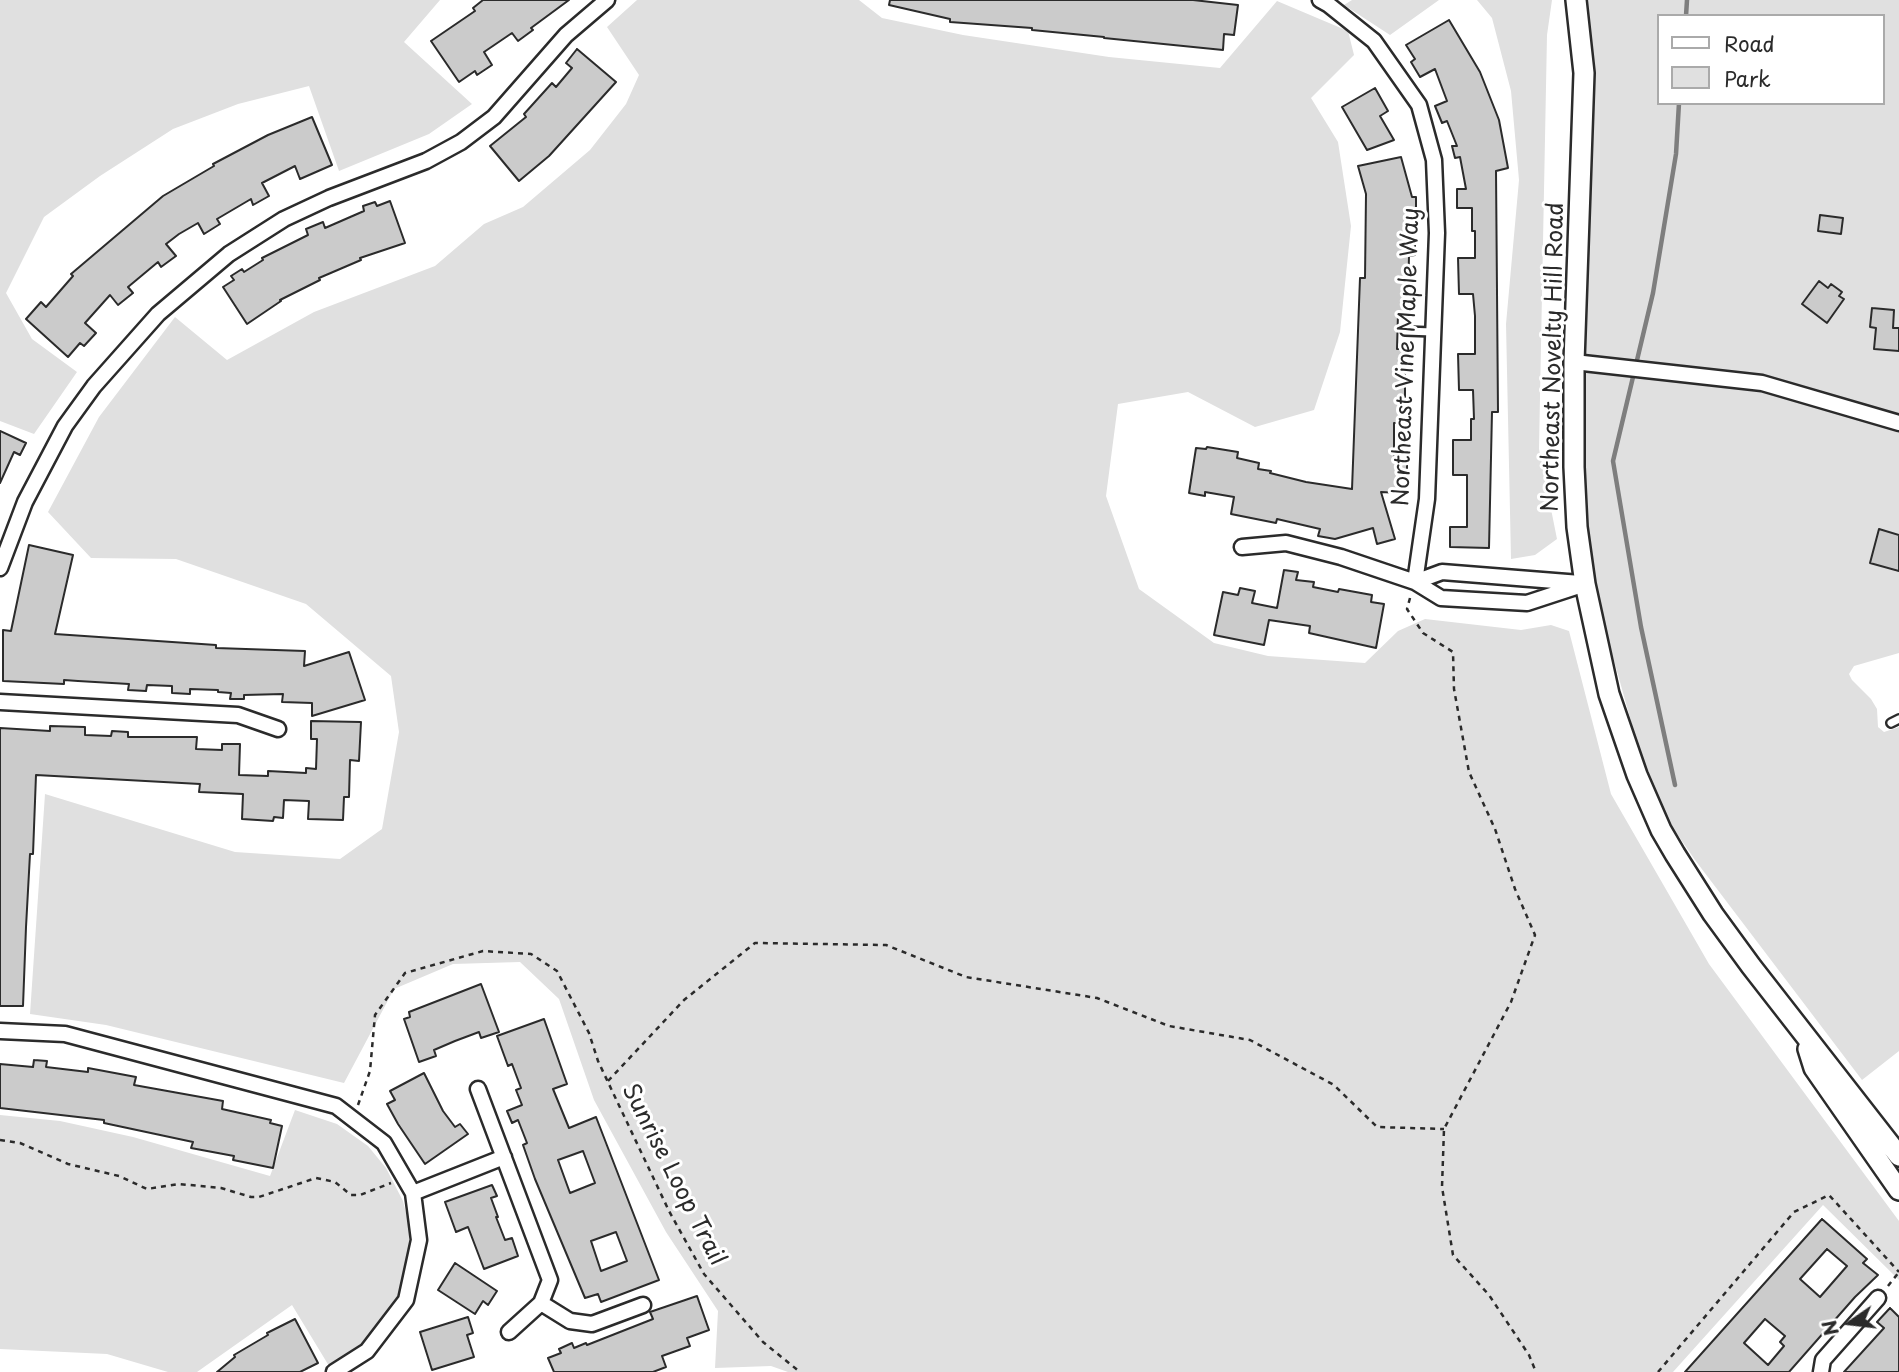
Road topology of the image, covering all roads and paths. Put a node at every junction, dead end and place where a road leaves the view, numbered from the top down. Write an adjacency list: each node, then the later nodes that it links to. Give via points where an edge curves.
1 (607, 0): 9 (street, via 566,34 494,117 461,142 284,219 229,254 158,314 65,426 25,502)
2 (1320, 0): 5 (street, Northeast Vine Maple Way, via 1374,41 1419,106 1434,160)
3 (1576, 0): 6 (main road, Northeast Novelty Hill Road, via 1584,74)
4 (1405, 331): 5 (lane)
5 (1434, 332): 10 (street, Northeast Vine Maple Way, via 1427,499)
6 (1574, 362): 7 (street, via 1762,383); 11 (main road, Northeast Novelty Hill Road, via 1574,467)
7 (1899, 423)
8 (1242, 547): 10 (street, via 1286,543)
9 (0, 568)
10 (1415, 582): 11 (street, via 1442,572); 11 (street, via 1441,598 1527,603); 19 (path, via 1407,609 1423,632 1452,652 1469,772 1535,935 1511,1002)
11 (1585, 584): 15 (main road, Northeast Novelty Hill Road, via 1616,721 1661,830 1713,914)
12 (0, 702): 13 (street, via 237,715)
13 (278, 729)
14 (0, 1031): 23 (street, via 65,1034 336,1106 384,1143)
15 (1804, 1034): 21 (main road, Northeast Novelty Hill Road); 24 (main road, Northeast Novelty Hill Road, via 1814,1068)
16 (608, 1081): 18 (path, Sunrise Loop Trail, via 556,971 531,954 483,951 405,973 376,1015 370,1071); 19 (path, Sunrise Loop Trail, via 684,1000 755,943 886,945 966,977 1097,998 1169,1026 1250,1040 1334,1085 1377,1127); 32 (path, Sunrise Loop Trail, via 669,1212 704,1274 763,1342)
17 (478, 1089): 22 (street)
18 (358, 1107)
19 (1444, 1129): 33 (path, via 1442,1187 1453,1255 1489,1295 1530,1355)
20 (0, 1140): 23 (path, via 147,1189 179,1184 259,1197 325,1178 351,1195 359,1195)
21 (1899, 1156)
22 (504, 1157): 25 (street); 28 (street, via 550,1280)
23 (405, 1177): 25 (street)
24 (1899, 1190)
25 (413, 1192): 31 (street, via 419,1240 406,1300 367,1350)
26 (1899, 1272): 27 (path); 34 (path, via 1829,1195 1794,1212)
27 (1878, 1298): 35 (street, via 1823,1360)
28 (541, 1303): 29 (street, via 570,1321 592,1324); 30 (street)
29 (643, 1305)
30 (509, 1332)
31 (334, 1372)
32 (800, 1372)
33 (1536, 1372)
34 (1658, 1372)
35 (1821, 1372)

